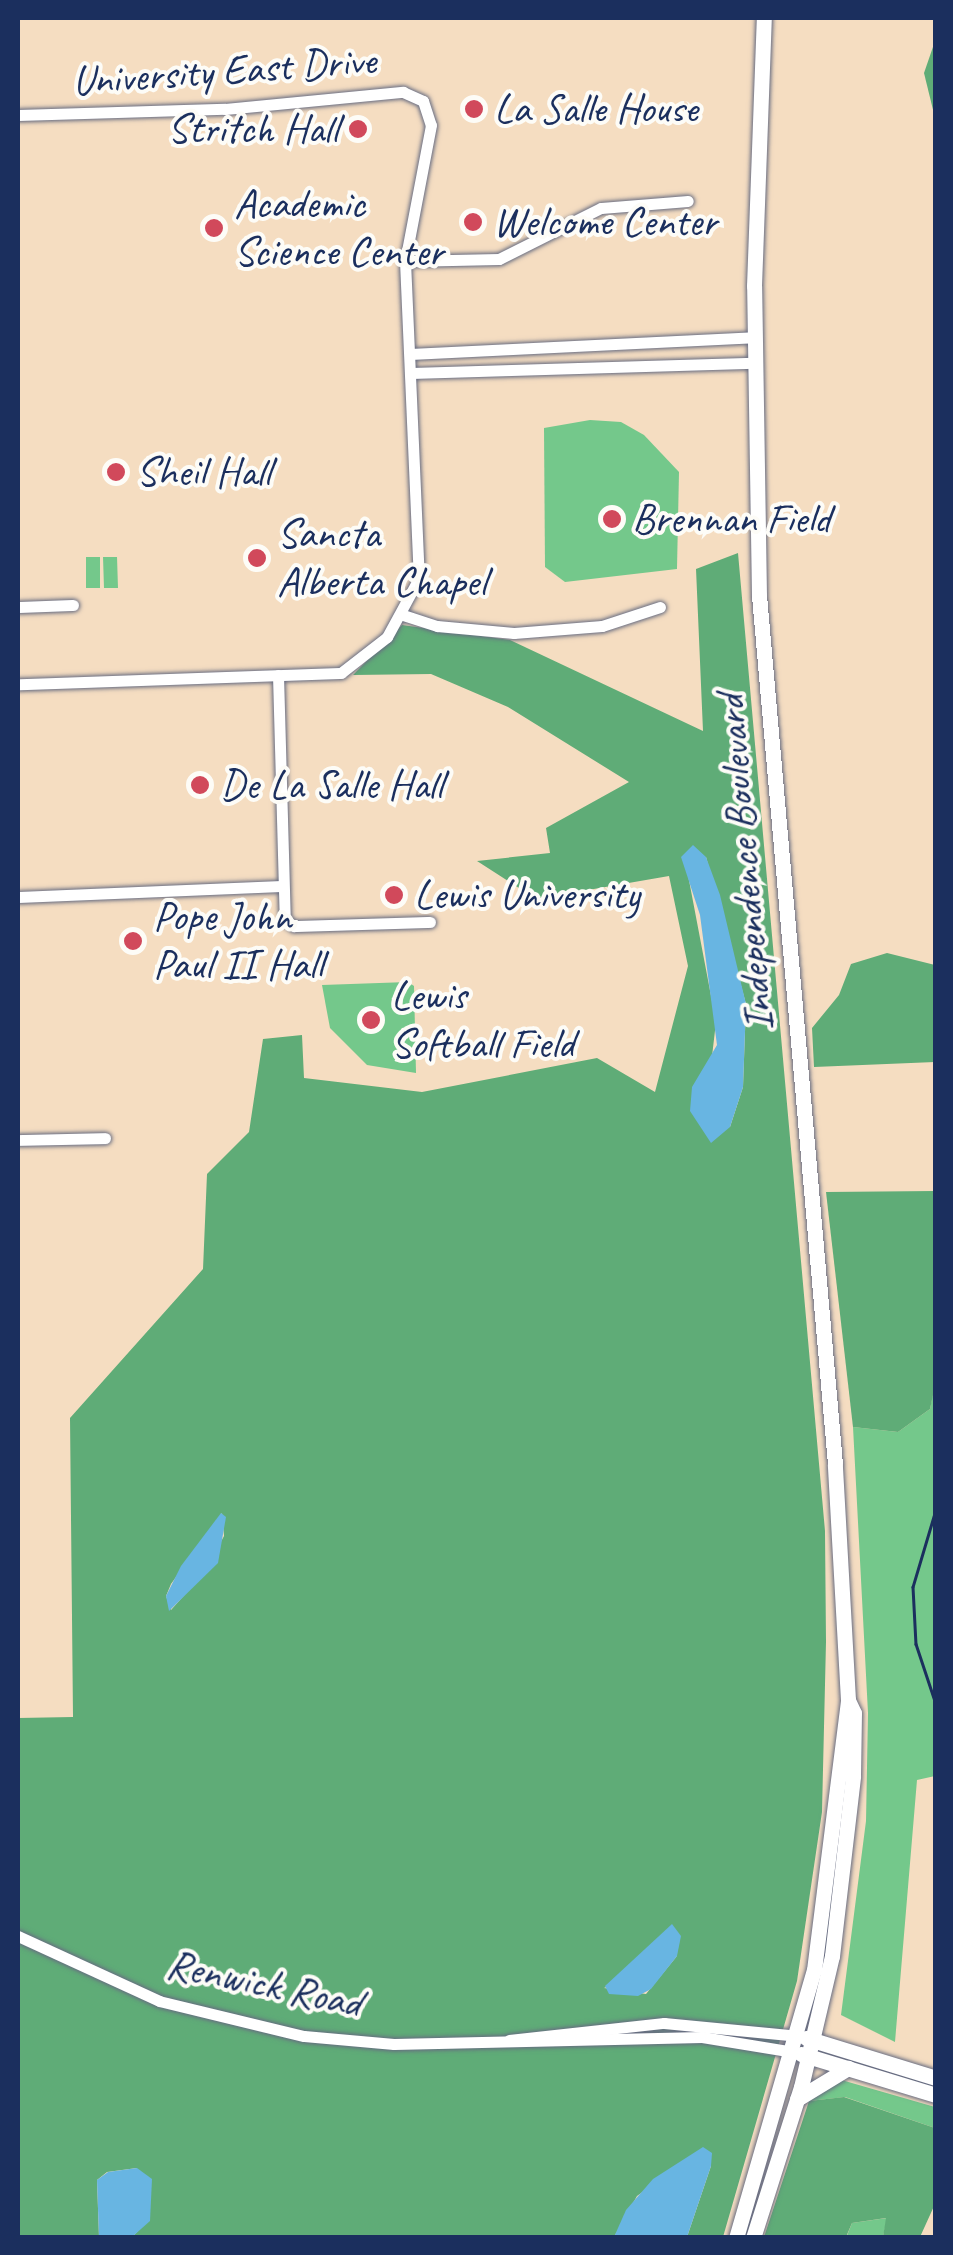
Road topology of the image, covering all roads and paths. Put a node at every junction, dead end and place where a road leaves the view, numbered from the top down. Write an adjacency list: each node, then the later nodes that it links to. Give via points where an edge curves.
1 (764, 18): 6 (main road, Independence Boulevard)
2 (18, 116): 4 (street, University East Drive, via 414,96 431,125)
3 (688, 201): 4 (street, via 601,208 499,259)
4 (405, 261): 7 (street, University East Drive)
5 (692, 337): 6 (street); 7 (street); 9 (street, via 708,350)
6 (754, 337): 8 (main road, Independence Boulevard)
7 (410, 354): 10 (street, University East Drive)
8 (754, 363): 9 (street); 23 (main road, Independence Boulevard, via 765,705 854,1740 846,1858)
9 (693, 365): 10 (street)
10 (411, 373): 14 (street, University East Drive, via 419,578)
11 (73, 605): 12 (street)
12 (18, 607)
13 (660, 607): 14 (street, via 602,626 514,634 436,626)
14 (403, 615): 15 (street, University East Drive, via 366,660 340,673)
15 (278, 675): 16 (street); 17 (street)
16 (18, 684)
17 (282, 886): 18 (street); 19 (street, via 285,920 294,926)
18 (18, 897)
19 (430, 922)
20 (105, 1138): 21 (street)
21 (18, 1140)
22 (18, 1936): 23 (street, Renwick Road, via 159,2000 271,2031 394,2044 664,2024)
23 (804, 2046): 24 (main road); 25 (main road); 27 (main road); 28 (main road)
24 (848, 2068): 26 (main road); 27 (main road)
25 (936, 2078)
26 (936, 2095)
27 (797, 2099): 29 (main road)
28 (736, 2238)
29 (754, 2238)

